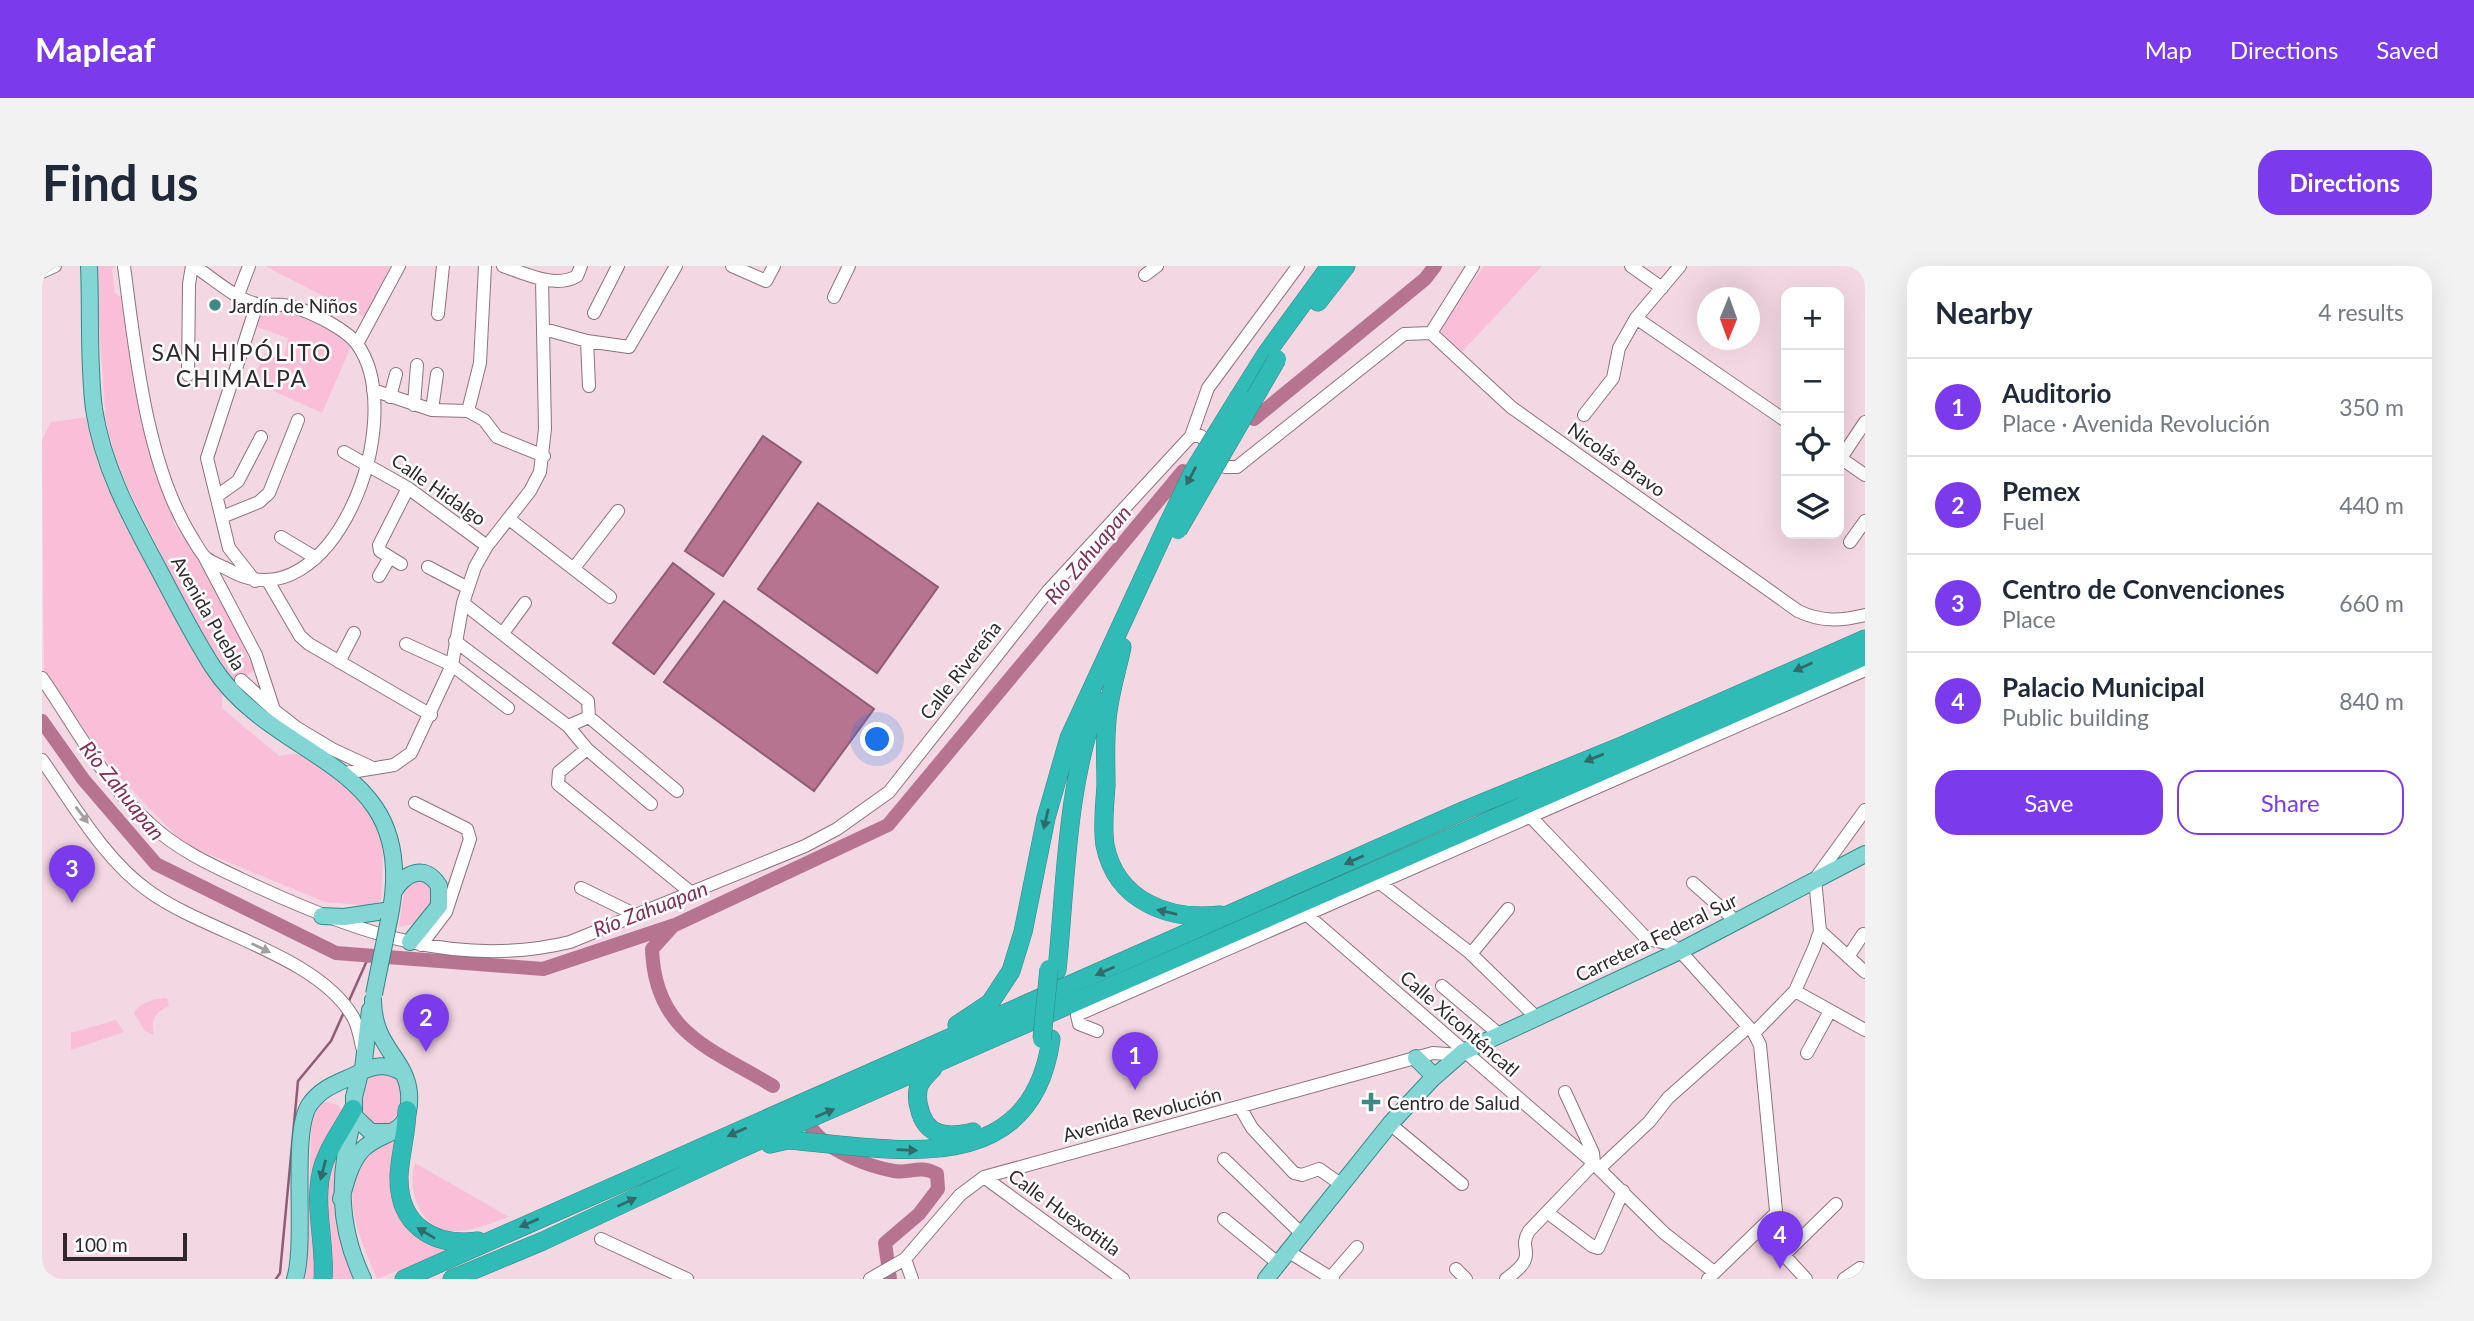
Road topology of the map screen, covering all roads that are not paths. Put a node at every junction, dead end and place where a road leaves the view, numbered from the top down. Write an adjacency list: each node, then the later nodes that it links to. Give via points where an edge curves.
1 (55, 266): 24 (street)
2 (89, 266): 102 (main road, Avenida Puebla, via 94,407 108,467 122,499 198,643 232,693)
3 (124, 266): 70 (street, via 142,396 152,433 179,517)
4 (193, 266): 28 (street); 41 (street)
5 (248, 266): 28 (street)
6 (398, 266): 37 (street)
7 (443, 266): 32 (street)
8 (485, 266): 47 (street, via 480,363)
9 (503, 266): 23 (street)
10 (581, 266): 26 (street, via 572,279)
11 (618, 266): 31 (street)
12 (676, 266): 36 (street, via 629,347)
13 (732, 266): 14 (street, via 766,281)
14 (774, 266)
15 (849, 266): 29 (street)
16 (1157, 266): 25 (street)
17 (1298, 266): 52 (street, via 1208,388)
18 (1330, 266): 66 (highway, one-way to 66, bridge, via 1266,354 1194,470)
19 (1346, 266): 66 (highway, bridge, via 1277,359)
20 (1473, 266): 35 (street)
21 (1631, 266): 27 (street)
22 (1680, 266): 27 (street)
23 (522, 269): 26 (street)
24 (42, 272)
25 (1145, 275)
26 (542, 280): 34 (street)
27 (1662, 288): 33 (street)
28 (238, 295): 30 (street)
29 (834, 297)
30 (257, 304): 37 (street, via 286,305 335,325); 61 (street, via 207,458)
31 (594, 313)
32 (438, 314)
33 (1636, 318): 48 (street, via 1619,348 1613,378); 49 (street)
34 (544, 329): 36 (street); 56 (street)
35 (1430, 333): 52 (street, via 1404,334 1237,467 1225,467 1201,436); 80 (street, Nicolás Bravo, via 1511,407 1798,611 1812,618 1845,621)
36 (587, 341): 42 (street)
37 (357, 344): 43 (street)
38 (417, 365): 45 (street)
39 (396, 374): 44 (street)
40 (437, 374): 46 (street)
41 (188, 375)
42 (589, 386)
43 (373, 390): 44 (street); 58 (street, via 375,424)
44 (390, 397): 45 (street)
45 (414, 405): 46 (street)
46 (432, 410): 47 (street)
47 (468, 411): 56 (street, via 484,420 497,437)
48 (1584, 415)
49 (1781, 418)
50 (298, 420): 63 (street, via 264,499)
51 (1865, 422): 54 (street)
52 (1191, 436): 114 (street, Calle Rivereña, via 1048,591 889,792 805,846)
53 (261, 437): 61 (street, via 238,481)
54 (1844, 451)
55 (344, 452): 58 (street, Calle Hidalgo)
56 (544, 456): 64 (street, via 530,491)
57 (1844, 460): 59 (street)
58 (369, 464): 60 (street, Calle Hidalgo); 71 (street, via 346,519)
59 (1865, 475)
60 (408, 488): 69 (street, Calle Hidalgo); 74 (street, via 379,545 380,551 396,560)
61 (217, 496): 63 (street)
62 (618, 511): 73 (street)
63 (222, 517): 75 (street, via 229,548)
64 (509, 519): 69 (street); 73 (street)
65 (1865, 521): 68 (street)
66 (1172, 528): 86 (highway); 94 (highway)
67 (281, 537): 71 (street)
68 (1850, 542)
69 (487, 546): 76 (street)
70 (205, 558): 75 (street); 95 (street, via 256,655)
71 (316, 558): 75 (street, via 296,572)
72 (428, 567): 76 (street)
73 (574, 568): 77 (street)
74 (379, 576)
75 (261, 581): 88 (street, via 300,636)
76 (468, 588): 78 (street)
77 (610, 597)
78 (463, 603): 82 (street); 84 (street)
79 (525, 603): 82 (street)
80 (1865, 615)
81 (354, 633): 88 (street)
82 (503, 633): 97 (street, via 588,701)
83 (1865, 639): 116 (highway, one-way to 116)
84 (455, 641): 89 (street); 98 (street)
85 (406, 644): 89 (street)
86 (1122, 647): 116 (highway, one-way to 86, via 1168,914 1127,889 1112,867 1105,843 1106,732); 128 (highway, via 1084,743)
87 (1865, 656): 145 (highway)
88 (339, 662): 96 (street)
89 (452, 665): 93 (street); 96 (street)
90 (1865, 670): 107 (street)
91 (42, 678): 119 (street, Calle Rivereña, via 122,795 148,822 186,853)
92 (241, 680): 95 (street)
93 (508, 708)
94 (1084, 708): 128 (highway, via 1069,775); 140 (highway, one-way to 140, via 1058,769 1024,932 1011,971 990,1003 942,1034)
95 (274, 710): 101 (street, via 332,749)
96 (431, 715): 101 (street, via 411,754 394,765)
97 (594, 722): 98 (street); 99 (street); 103 (street)
98 (568, 726): 99 (street)
99 (585, 745): 105 (street); 114 (street, via 559,772 558,784)
100 (42, 760): 141 (street, one-way to 141, via 113,856 147,891 307,972 350,1012)
101 (374, 768): 102 (street)
102 (345, 773): 113 (main road, Avenida Puebla, via 376,806 387,834)
103 (677, 791)
104 (415, 803): 124 (street, via 467,829 470,839 446,912)
105 (651, 804)
106 (1865, 810): 109 (street)
107 (1529, 815): 110 (street); 125 (street, via 1647,939)
108 (1865, 854): 109 (main road, Carretera Federal Sur)
109 (1815, 879): 121 (main road, Carretera Federal Sur); 122 (street)
110 (1380, 883): 117 (street); 126 (street)
111 (1693, 883): 121 (street)
112 (581, 888): 120 (street)
113 (394, 891): 118 (main road, Avenida Puebla); 124 (main road, via 400,881 419,872 429,874 439,886 439,906)
114 (688, 891): 120 (street, Calle Rivereña)
115 (1508, 909): 126 (street, via 1475,950)
116 (1234, 914): 140 (highway, one-way to 140)
117 (1306, 914): 137 (street, via 1077,1015 1079,1024); 143 (street, Calle Xicohténcatl)
118 (390, 915): 119 (main road); 132 (main road, Avenida Puebla, bridge)
119 (322, 916): 124 (street, Calle Rivereña, via 360,931)
120 (638, 916): 124 (street, Calle Rivereña, via 534,951 493,953)
121 (1737, 922): 125 (main road, Carretera Federal Sur)
122 (1820, 931): 127 (street); 131 (street)
123 (1863, 934): 127 (street)
124 (416, 943)
125 (1680, 951): 134 (main road, Carretera Federal Sur); 136 (street)
126 (1468, 952): 134 (street)
127 (1848, 957): 129 (street)
128 (1053, 970): 139 (highway)
129 (1865, 972)
130 (1442, 986): 138 (street)
131 (1795, 991): 133 (street); 136 (street)
132 (374, 997): 141 (main road, Avenida Puebla); 147 (main road, via 379,1035)
133 (1830, 1011): 135 (street); 142 (street)
134 (1537, 1018): 138 (main road, Carretera Federal Sur)
135 (1863, 1025)
136 (1751, 1030): 158 (street, via 1668,1098 1649,1122); 165 (street, via 1759,1045)
137 (1097, 1031)
138 (1500, 1035): 143 (main road, Carretera Federal Sur)
139 (1047, 1039): 145 (highway, via 1020,1099 995,1122 954,1137 934,1133 922,1122 919,1085); 156 (highway, one-way to 139, via 788,1140 911,1152 954,1148 984,1139 1029,1104 1043,1079)
140 (934, 1045): 169 (highway, one-way to 169)
141 (363, 1052): 146 (main road, Avenida Puebla)
142 (1807, 1053)
143 (1462, 1054): 144 (street, Avenida Revolución); 148 (main road, Carretera Federal Sur); 158 (street, Calle Xicohténcatl)
144 (1416, 1058): 148 (main road); 151 (street, Avenida Revolución)
145 (935, 1066): 156 (highway, one-way to 145)
146 (361, 1071): 147 (main road, via 387,1066); 150 (main road, via 339,1080); 152 (main road)
147 (403, 1073): 153 (main road)
148 (1432, 1079): 154 (main road, Carretera Federal Sur)
149 (1565, 1092): 158 (street)
150 (311, 1103): 152 (main road, via 332,1096); 182 (main road, via 304,1126)
151 (1240, 1107): 159 (street, Avenida Revolución); 161 (street, via 1252,1128 1294,1173 1320,1169)
152 (354, 1110): 155 (main road, via 364,1128 376,1133); 163 (main road); 183 (highway, one-way to 183, via 321,1173)
153 (407, 1110): 155 (main road); 169 (highway, one-way to 153, via 444,1241 411,1222 399,1178)
154 (1390, 1124): 160 (street); 161 (main road, Carretera Federal Sur)
155 (399, 1127): 163 (main road, via 358,1155)
156 (740, 1149): 174 (highway, one-way to 156)
157 (1224, 1159): 168 (street)
158 (1597, 1166): 162 (street, Calle Xicohténcatl); 192 (street, via 1529,1231 1525,1262)
159 (984, 1177): 175 (street, Avenida Revolución, via 960,1195); 189 (street, Calle Huexotitla)
160 (1462, 1184)
161 (1342, 1185): 168 (main road, Carretera Federal Sur)
162 (1623, 1191): 166 (street, via 1598,1248); 179 (street, Calle Xicohténcatl)
163 (341, 1199): 178 (main road, via 348,1240)
164 (1836, 1204): 172 (street)
165 (1774, 1215): 172 (street); 179 (street)
166 (1552, 1216)
167 (1224, 1219): 173 (street)
168 (1303, 1235): 173 (main road, Carretera Federal Sur)
169 (492, 1238): 184 (highway)
170 (601, 1239): 187 (street)
171 (1357, 1247): 181 (street)
172 (1784, 1255): 193 (street)
173 (1284, 1258): 181 (street); 190 (main road, Carretera Federal Sur)
174 (498, 1261): 185 (highway); 186 (highway)
175 (902, 1261): 180 (street, Avenida Revolución); 188 (street)
176 (1860, 1268): 194 (street)
177 (1457, 1269): 191 (street)
178 (362, 1276)
179 (1711, 1276)
180 (871, 1278)
181 (1332, 1278)
182 (295, 1279)
183 (323, 1279)
184 (404, 1279)
185 (452, 1279)
186 (474, 1279)
187 (687, 1279)
188 (912, 1279)
189 (1123, 1279)
190 (1266, 1279)
191 (1465, 1279)
192 (1506, 1279)
193 (1806, 1279)
194 (1844, 1279)

